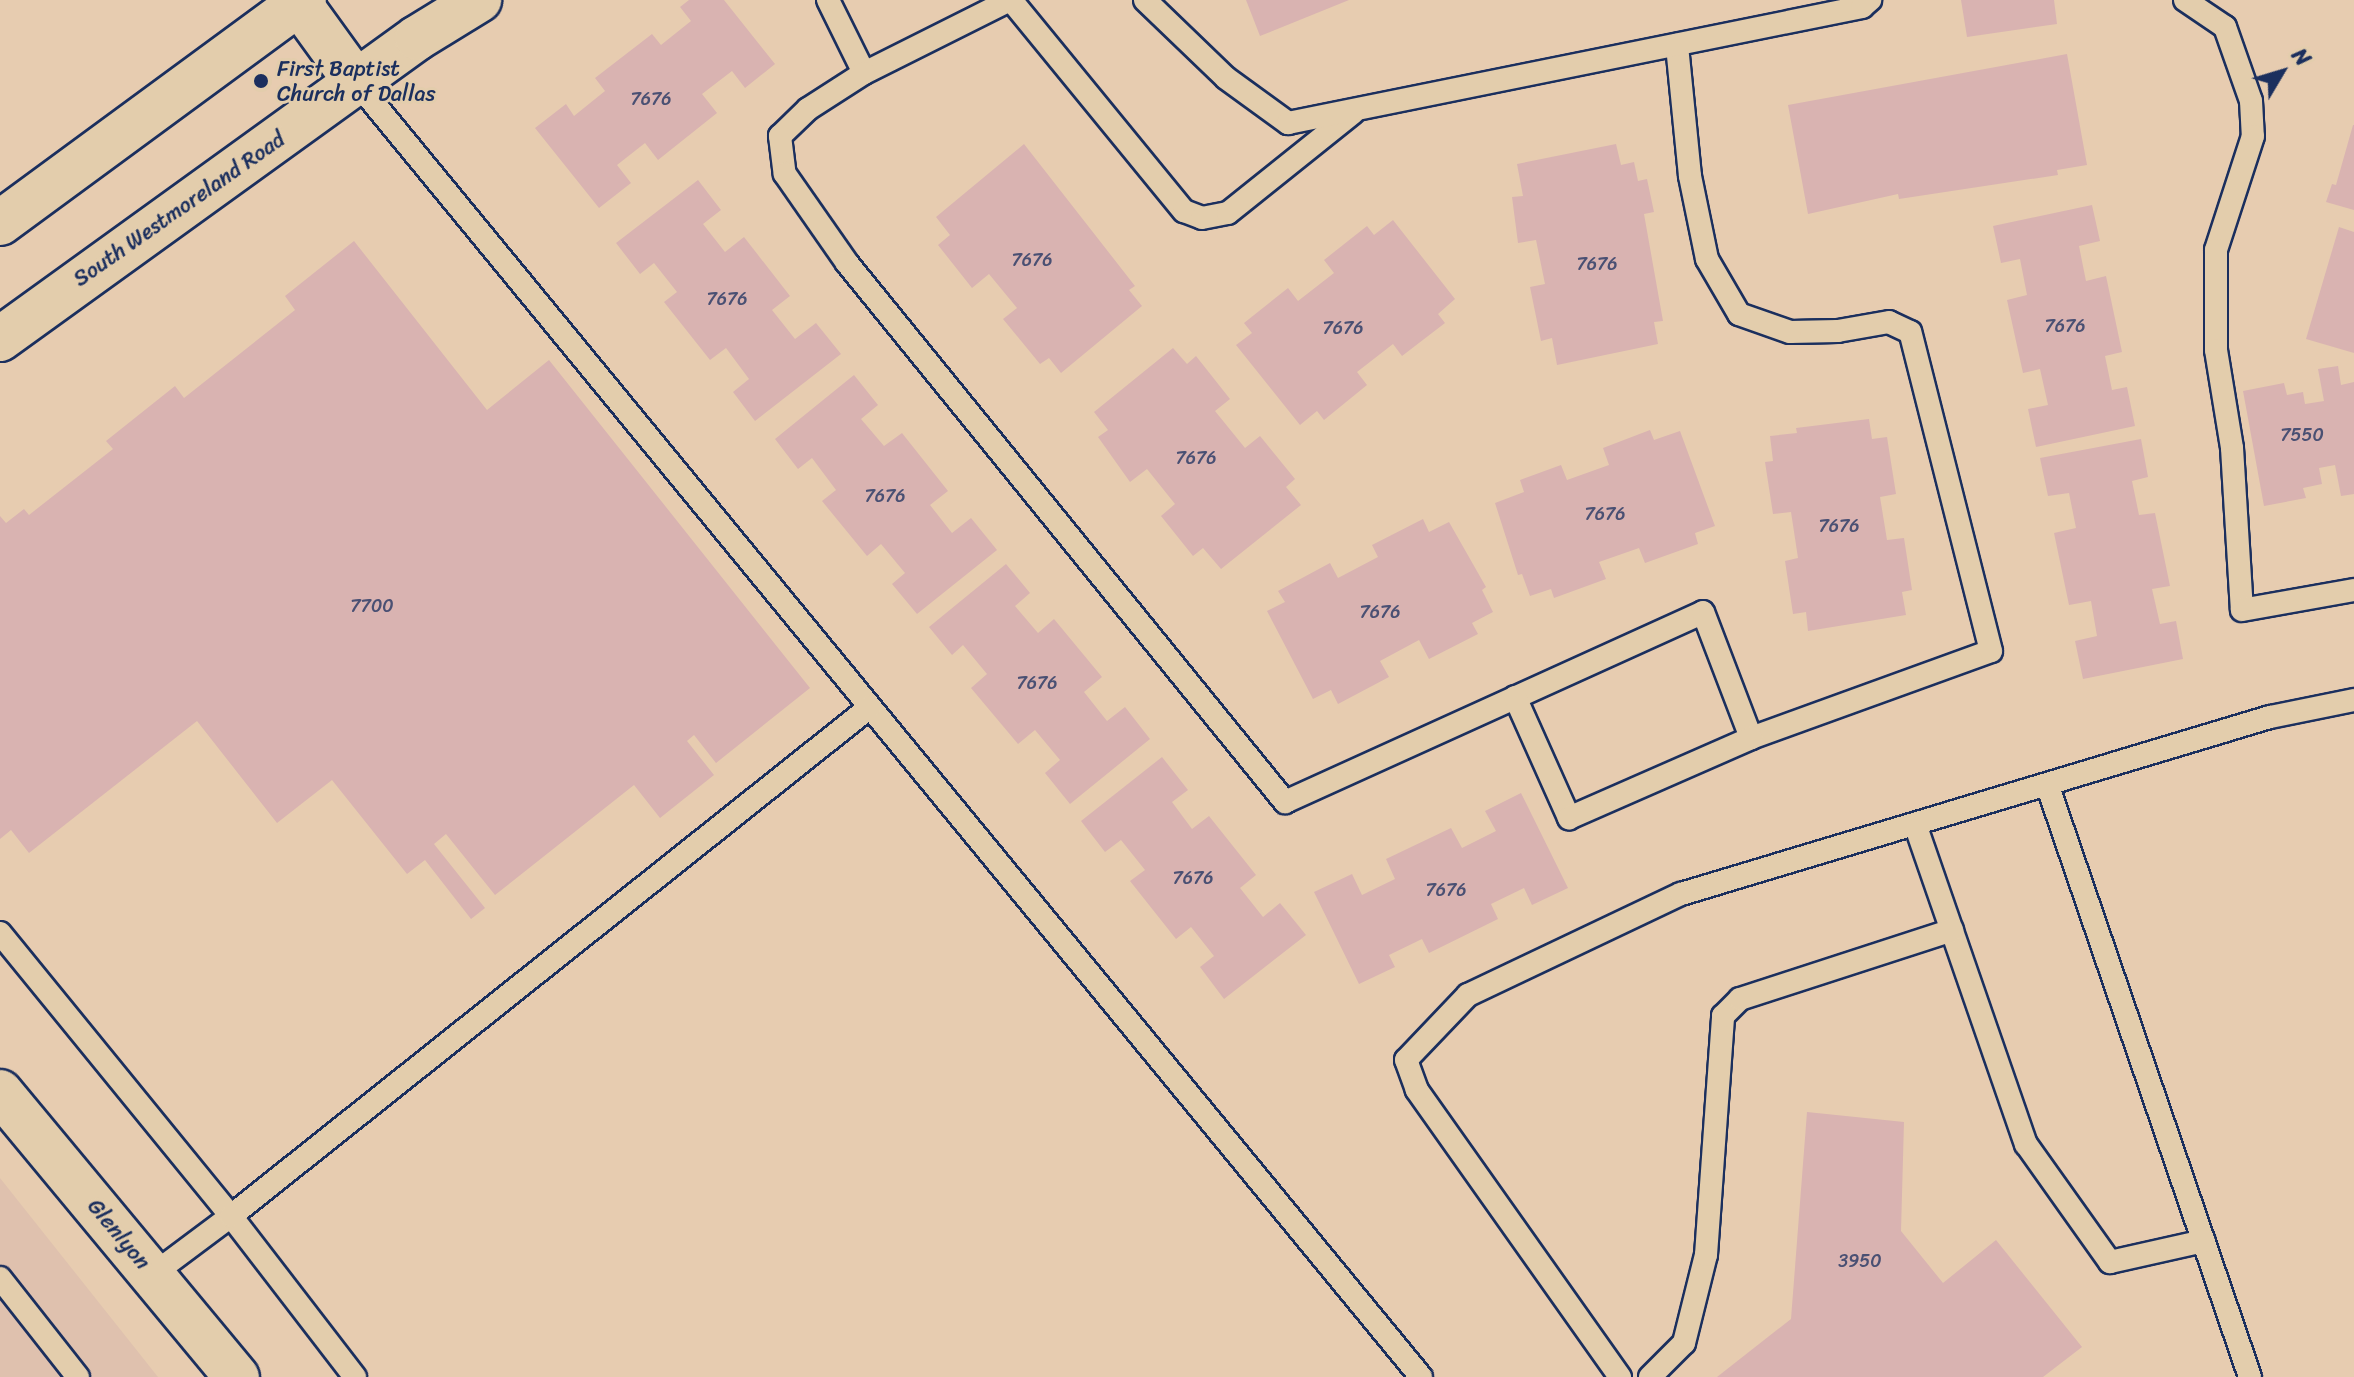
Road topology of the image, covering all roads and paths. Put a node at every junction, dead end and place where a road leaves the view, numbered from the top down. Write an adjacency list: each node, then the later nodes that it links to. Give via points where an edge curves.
1 (479, 0): 10 (street, South Westmoreland Road)
2 (828, 0): 9 (lane)
3 (1011, 0): 9 (lane); 11 (lane, via 1184,211 1202,218 1228,213)
4 (1145, 0): 11 (lane, via 1226,78 1288,123)
5 (1870, 0): 8 (lane, via 1862,7)
6 (2185, 0): 14 (lane, via 2225,27 2251,101 2253,136 2216,250 2216,350 2232,448 2242,610)
7 (302, 2): 10 (street); 12 (street)
8 (1677, 45): 11 (lane); 18 (lane, via 1690,176 1707,259 1739,314 1790,332 1889,322 1910,332 1991,651)
9 (864, 73): 15 (lane, via 808,109 780,136 785,174 847,263 1285,802)
10 (357, 83): 13 (street, South Westmoreland Road); 17 (lane)
11 (1359, 109)
12 (0, 223)
13 (0, 339)
14 (2354, 590)
15 (1515, 697): 18 (lane, via 1569,818); 18 (lane, via 1703,612)
16 (2354, 700): 19 (lane, via 2270,717)
17 (870, 707): 24 (lane); 31 (lane)
18 (1751, 738)
19 (2047, 784): 20 (lane); 25 (lane)
20 (1915, 824): 21 (lane); 32 (lane, via 1681,894 1468,995 1406,1060 1417,1090)
21 (1952, 930): 25 (lane, via 2026,1144 2110,1262); 33 (lane, via 1740,999 1723,1016 1706,1255 1684,1343)
22 (0, 933): 24 (lane)
23 (0, 1092): 26 (street, Glenlyon)
24 (231, 1216): 26 (lane); 30 (lane)
25 (2204, 1241): 34 (lane)
26 (152, 1275): 29 (street, Glenlyon)
27 (3, 1288): 28 (lane)
28 (78, 1377)
29 (237, 1377)
30 (355, 1377)
31 (1421, 1377)
32 (1620, 1377)
33 (1650, 1377)
34 (2250, 1377)

